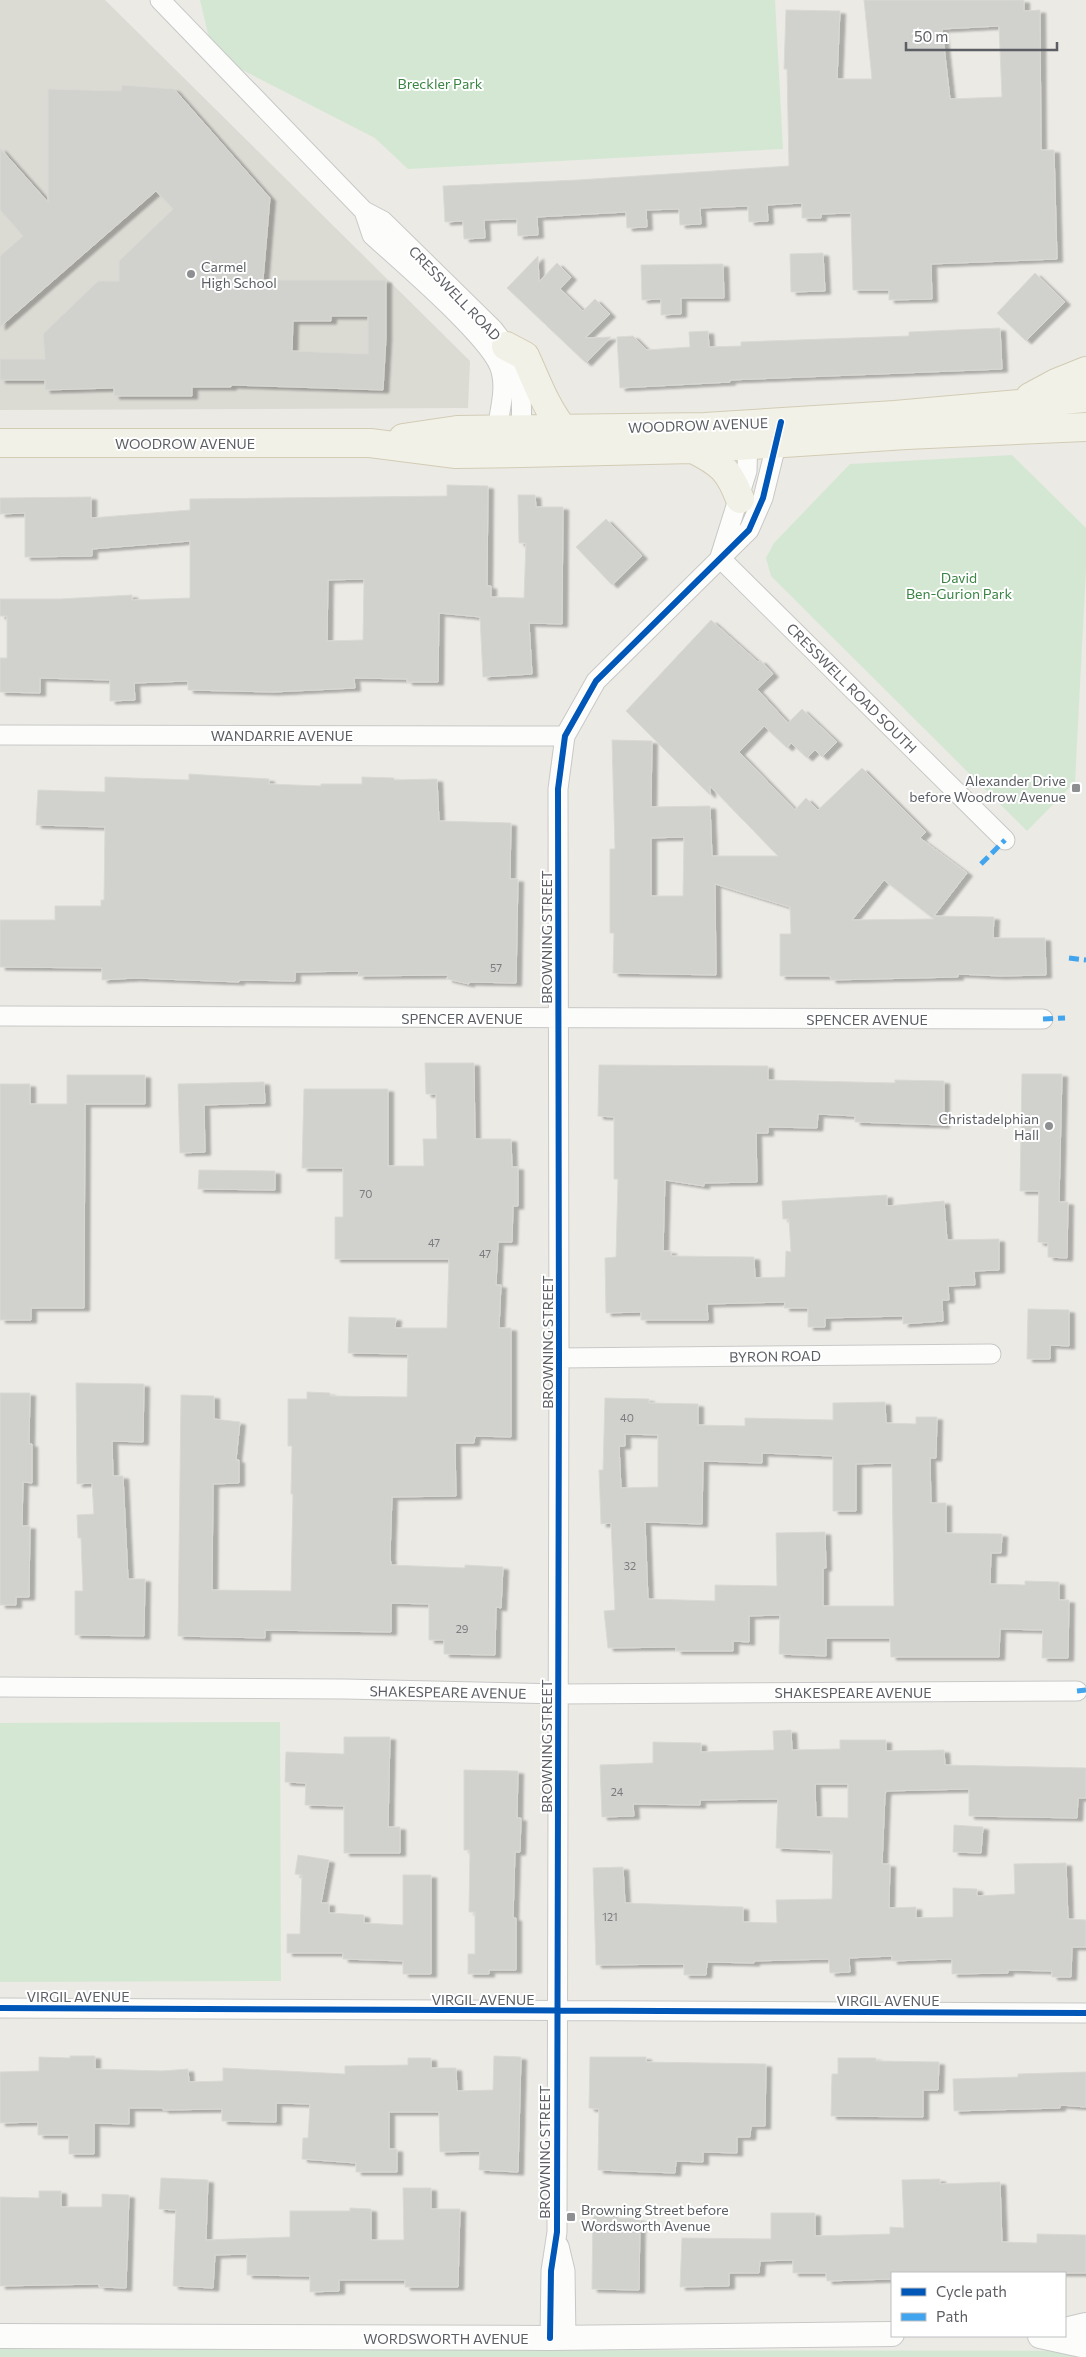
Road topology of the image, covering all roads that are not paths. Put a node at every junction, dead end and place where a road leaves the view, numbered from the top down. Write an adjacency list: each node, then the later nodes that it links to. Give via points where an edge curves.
1 (160, 0): 2 (street, CRESSWELL ROAD)
2 (364, 211): 3 (street, CRESSWELL ROAD, via 383,221 493,329); 11 (street, CRESSWELL ROAD, via 372,234 489,347 502,371 501,408)
3 (506, 346): 7 (main road, via 525,356 543,400); 11 (street, CRESSWELL ROAD, via 521,384)
4 (1086, 371): 6 (main road)
5 (1086, 398): 6 (main road, WOODROW AVENUE)
6 (1020, 402): 8 (main road, WOODROW AVENUE, via 894,415)
7 (563, 429): 10 (main road, WOODROW AVENUE); 11 (main road, WOODROW AVENUE)
8 (779, 433): 9 (main road, WOODROW AVENUE); 10 (main road, WOODROW AVENUE); 15 (street, BROWNING STREET, via 763,498 749,530)
9 (1082, 434)
10 (748, 435): 13 (main road, WOODROW AVENUE); 14 (street, BROWNING STREET, via 747,471)
11 (509, 441): 12 (main road, WOODROW AVENUE, via 456,454 370,443); 13 (main road, WOODROW AVENUE)
12 (0, 443)
13 (693, 449): 14 (main road, via 724,467)
14 (740, 499): 15 (street, BROWNING STREET)
15 (720, 558): 17 (street, BROWNING STREET, via 596,681); 18 (street, CRESSWELL ROAD SOUTH)
16 (0, 735): 17 (street, WANDARRIE AVENUE)
17 (565, 736): 20 (street, BROWNING STREET, via 558,789)
18 (1006, 840)
19 (0, 1016): 20 (street, SPENCER AVENUE)
20 (559, 1019): 21 (street, SPENCER AVENUE); 23 (street, BROWNING STREET)
21 (1043, 1019)
22 (991, 1354): 23 (street, BYRON ROAD)
23 (559, 1358): 26 (street, BROWNING STREET)
24 (0, 1687): 26 (street, SHAKESPEARE AVENUE)
25 (1077, 1691): 26 (street, SHAKESPEARE AVENUE)
26 (558, 1694): 28 (street, BROWNING STREET)
27 (0, 2008): 28 (street, VIRGIL AVENUE)
28 (557, 2012): 29 (street, VIRGIL AVENUE); 35 (street, BROWNING STREET, via 557,2232 564,2271)
29 (1086, 2013)
30 (1086, 2325): 31 (street)
31 (1066, 2330)
32 (891, 2334): 35 (street, WORDSWORTH AVENUE)
33 (0, 2336): 35 (street, WORDSWORTH AVENUE)
34 (1045, 2337): 36 (street)
35 (558, 2338)
36 (1086, 2346)

